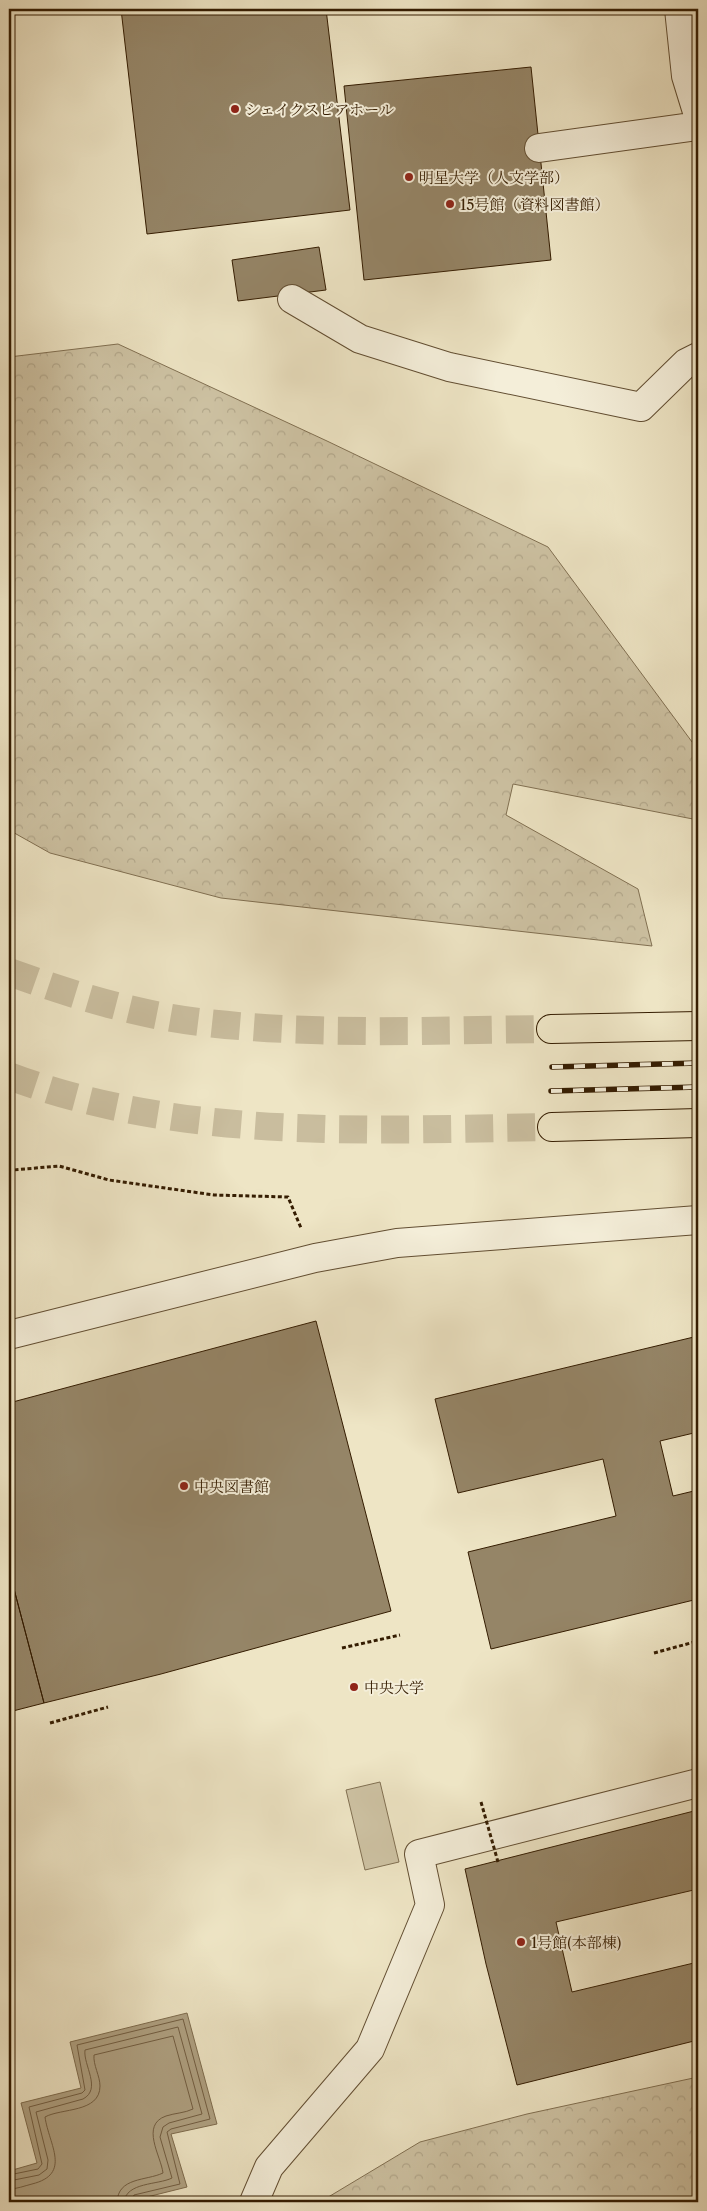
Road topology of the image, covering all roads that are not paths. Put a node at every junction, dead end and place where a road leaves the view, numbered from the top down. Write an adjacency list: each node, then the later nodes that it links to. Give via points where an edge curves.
1 (680, 9): 2 (street, via 686,76)
2 (698, 115)
3 (698, 126): 4 (street)
4 (539, 148)
5 (292, 299): 6 (street, via 360,339 440,364 641,407 686,363)
6 (698, 357)
7 (698, 1026): 8 (main road)
8 (551, 1028)
9 (698, 1123): 10 (main road)
10 (552, 1127)
11 (698, 1220): 12 (street, via 397,1243 315,1258)
12 (9, 1335)
13 (698, 1783): 14 (street, via 419,1854 430,1905 370,2049 269,2167)
14 (254, 2202)

